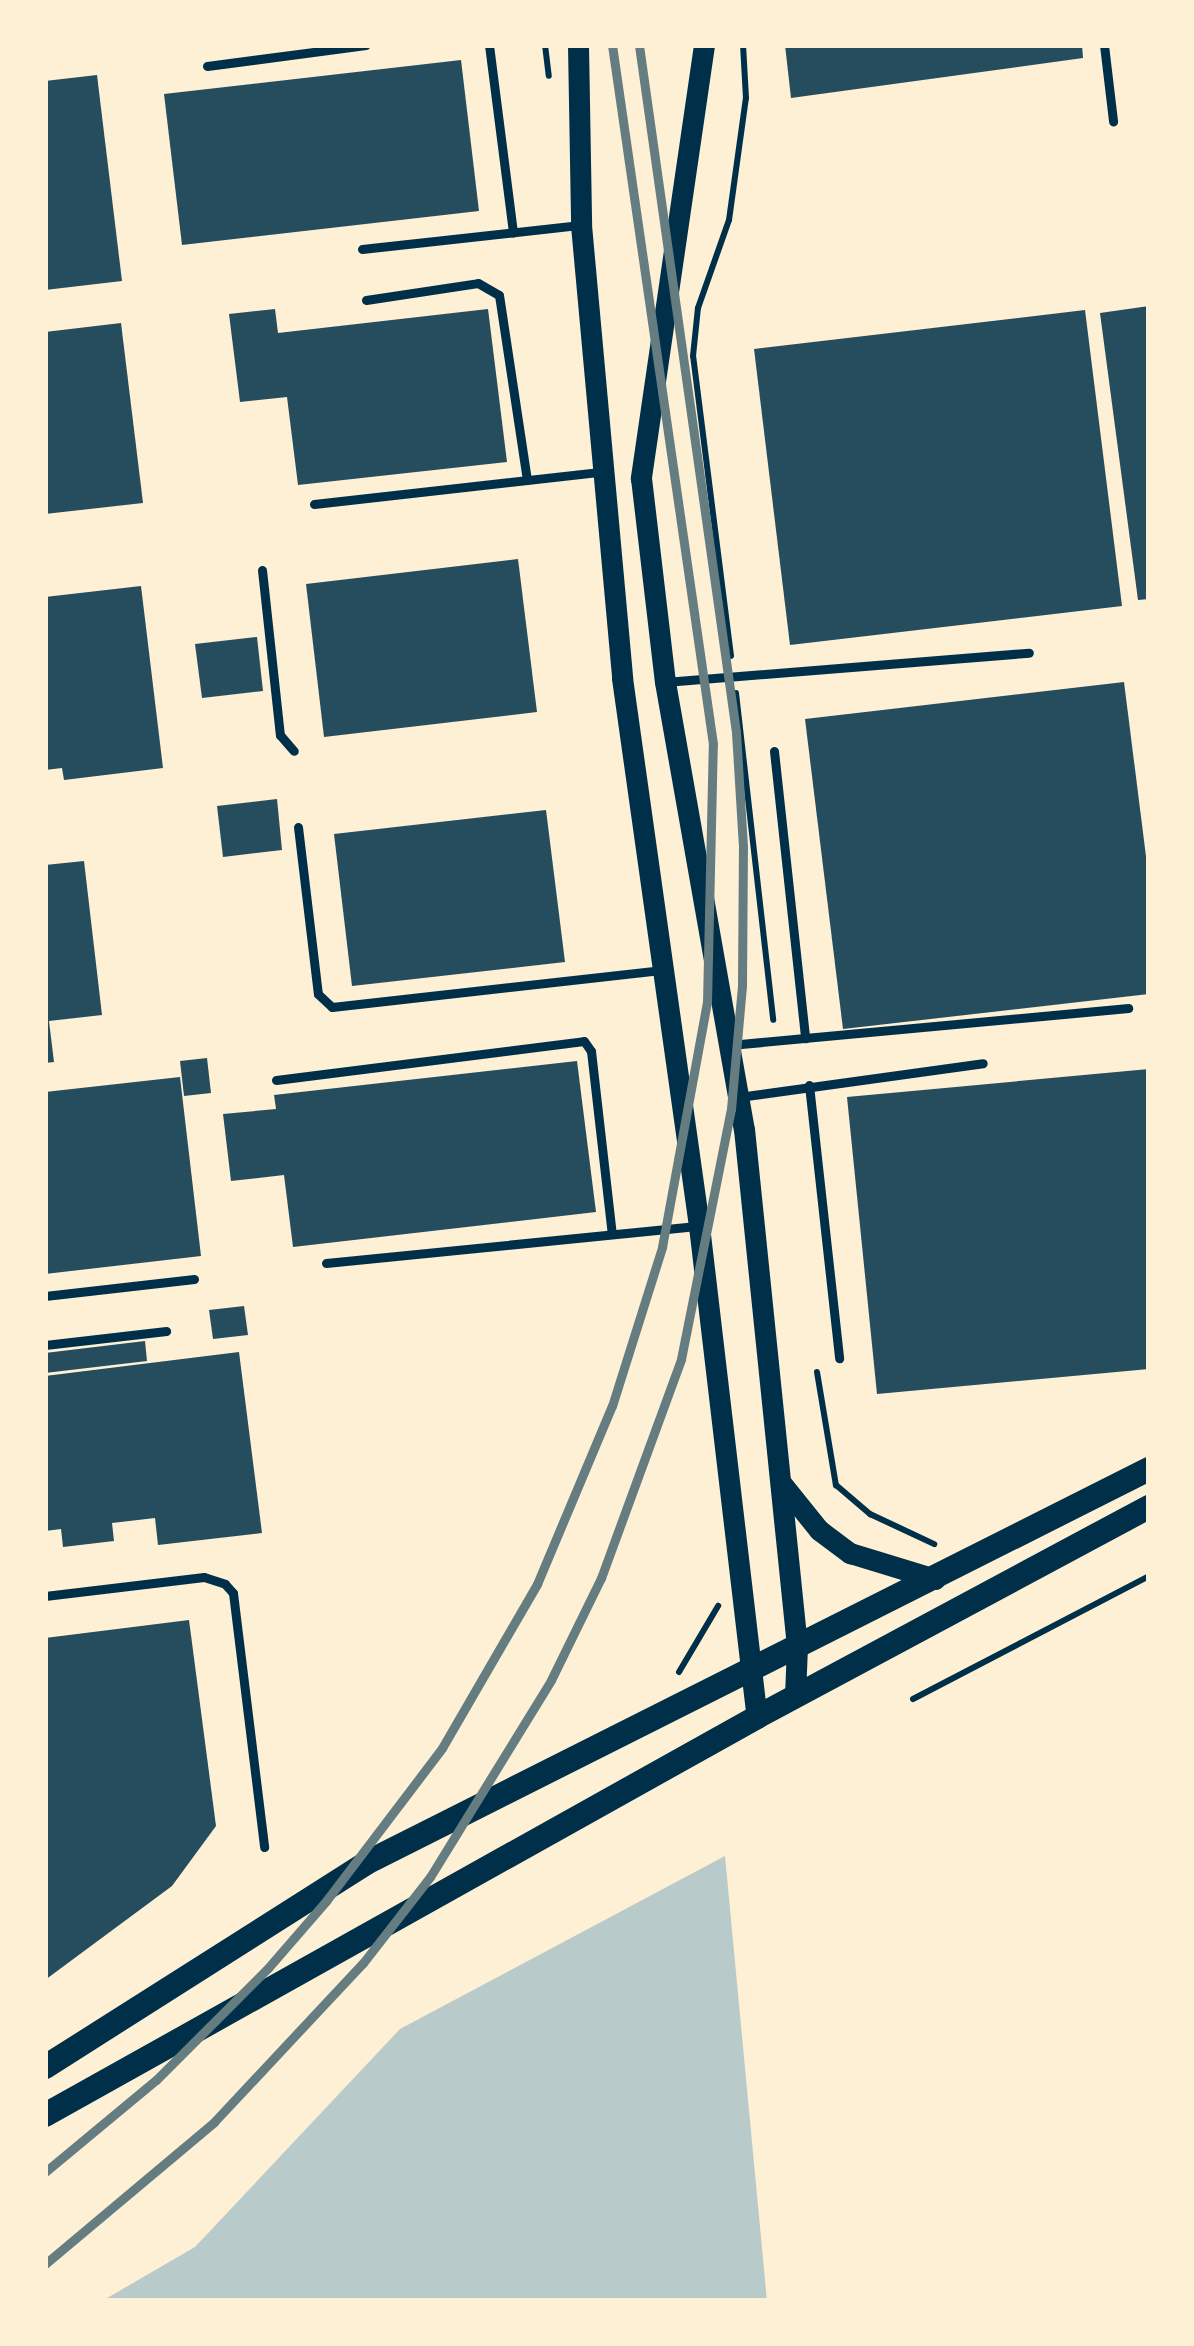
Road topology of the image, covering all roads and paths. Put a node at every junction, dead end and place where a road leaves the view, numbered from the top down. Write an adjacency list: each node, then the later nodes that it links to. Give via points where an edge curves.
1 (366, 45): 7 (lane)
2 (489, 45): 10 (lane)
3 (578, 45): 9 (street)
4 (704, 45): 19 (street, via 641,478)
5 (743, 45): 18 (path, via 746,98 729,220 698,308 693,356)
6 (1104, 45): 8 (lane)
7 (207, 66)
8 (1113, 122)
9 (581, 224): 10 (lane); 13 (street)
10 (513, 232): 11 (lane)
11 (362, 249)
12 (366, 300): 14 (lane, via 478,284 499,296)
13 (600, 472): 14 (lane); 23 (street)
14 (527, 480): 15 (lane)
15 (314, 504)
16 (262, 570): 20 (lane, via 280,735)
17 (1029, 653): 18 (lane)
18 (734, 675): 19 (lane); 26 (path)
19 (665, 682): 27 (street)
20 (294, 751)
21 (774, 751): 25 (lane)
22 (298, 827): 23 (lane, via 318,994 332,1007)
23 (663, 970): 32 (street)
24 (1128, 1008): 25 (lane)
25 (805, 1038): 26 (lane)
26 (775, 1041): 27 (lane)
27 (730, 1045): 31 (street)
28 (982, 1064): 30 (lane)
29 (276, 1080): 33 (lane, via 584,1041)
30 (808, 1085): 31 (lane); 39 (lane)
31 (739, 1097): 42 (street)
32 (699, 1226): 33 (lane); 50 (street)
33 (612, 1234): 34 (lane)
34 (326, 1263)
35 (194, 1279): 36 (lane)
36 (45, 1296)
37 (166, 1330): 38 (lane)
38 (45, 1345)
39 (839, 1358)
40 (817, 1372): 44 (path, via 836,1485 883,1521)
41 (1149, 1469): 46 (main road)
42 (782, 1484): 46 (street, via 850,1553); 49 (street)
43 (1149, 1507): 52 (main road)
44 (947, 1549)
45 (1149, 1576): 53 (path)
46 (934, 1579): 49 (main road)
47 (45, 1595): 55 (lane, via 204,1577 225,1584 233,1594)
48 (724, 1596): 51 (path)
49 (797, 1646): 50 (main road); 52 (street)
50 (750, 1669): 54 (street); 56 (main road, via 366,1863)
51 (671, 1683)
52 (795, 1696): 54 (main road)
53 (913, 1699)
54 (757, 1717): 57 (main road)
55 (264, 1847)
56 (45, 2067)
57 (45, 2115)

